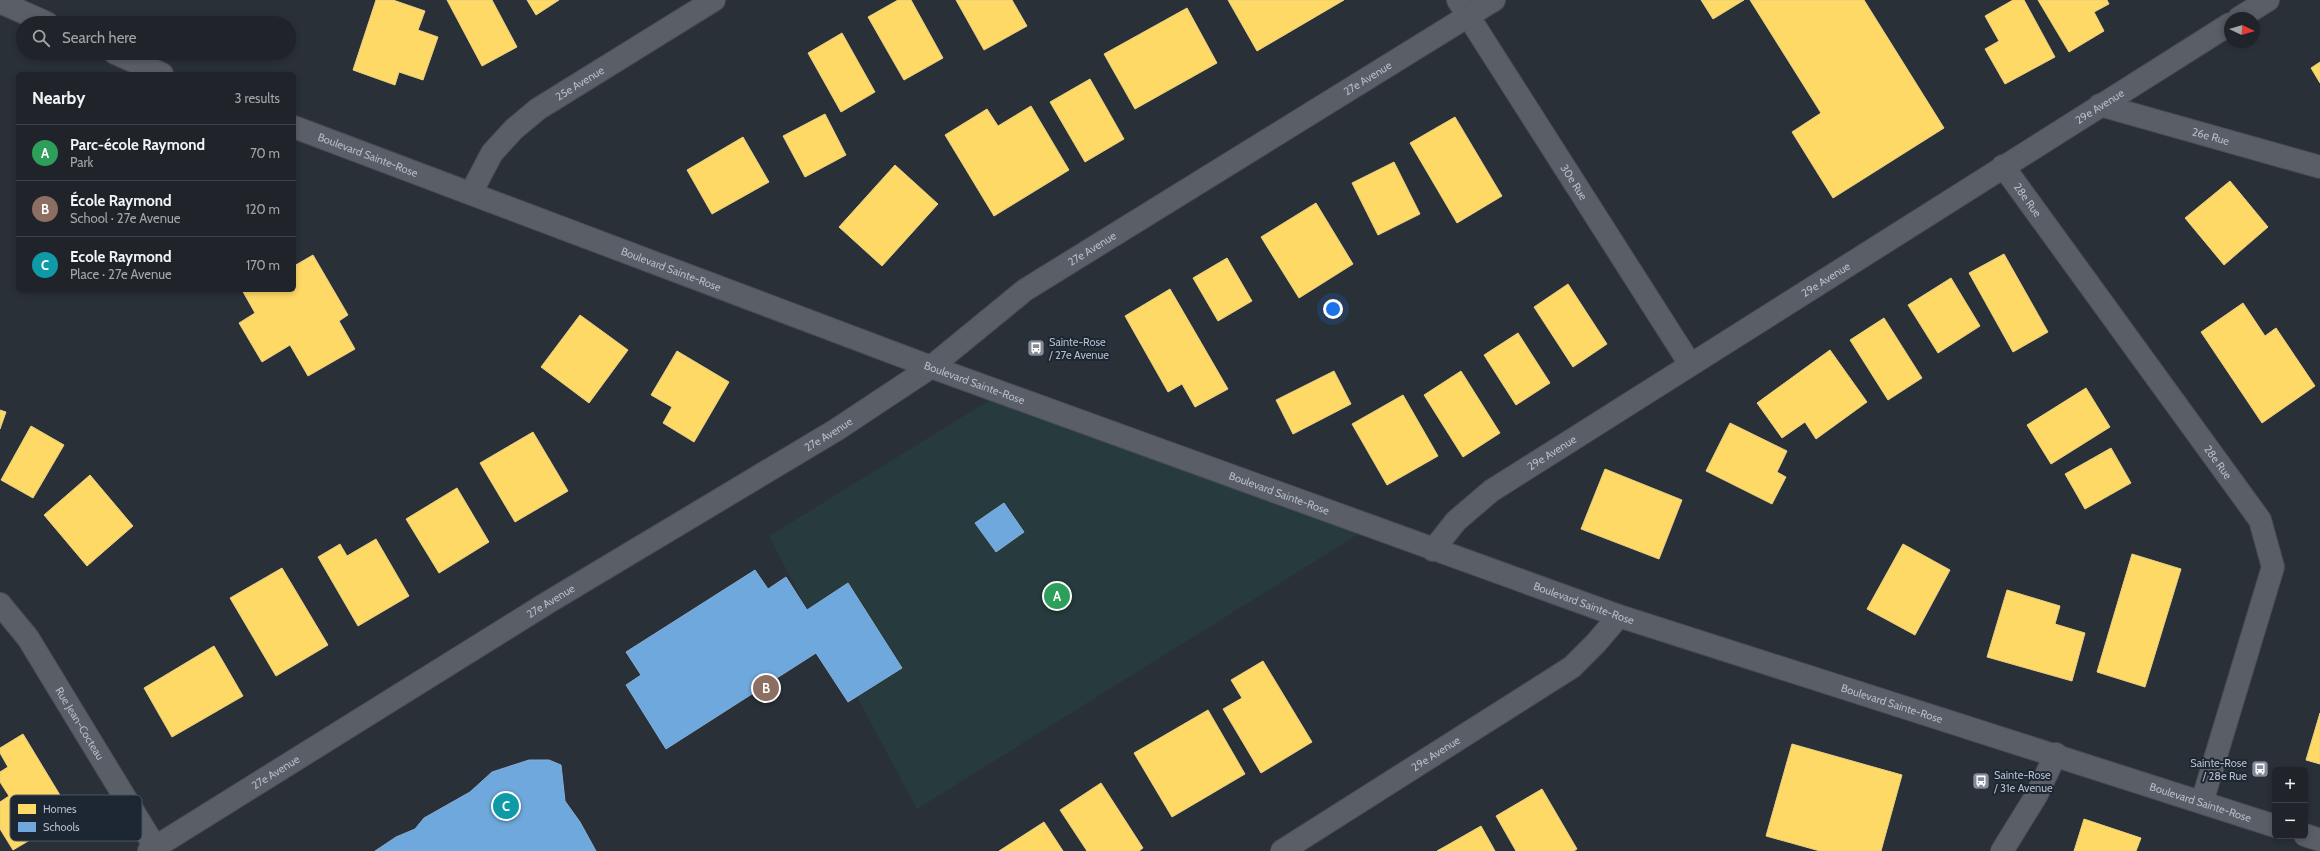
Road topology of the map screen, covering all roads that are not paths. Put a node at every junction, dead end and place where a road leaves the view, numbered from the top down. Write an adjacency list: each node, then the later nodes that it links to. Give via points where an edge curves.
1 (714, 0): 15 (street, 25e Avenue, via 538,109 514,129 492,153)
2 (1494, 0): 5 (street, 27e Avenue)
3 (2268, 0): 6 (street)
4 (0, 2): 7 (street)
5 (1463, 8): 16 (street, 30e Rue); 17 (street, 27e Avenue, via 1025,290)
6 (2249, 12)
7 (31, 16)
8 (2224, 28): 11 (street, 29e Avenue)
9 (131, 60): 10 (street)
10 (158, 72)
11 (2100, 105): 13 (street, 29e Avenue); 14 (street, 26e Rue)
12 (296, 128): 15 (street, Boulevard Sainte-Rose)
13 (2003, 166): 16 (street, 29e Avenue); 23 (street, 28e Rue, via 2260,520 2273,567)
14 (2320, 167)
15 (471, 193): 17 (street, Boulevard Sainte-Rose)
16 (1690, 364): 18 (street, 29e Avenue, via 1491,491 1456,521)
17 (931, 367): 18 (street, Boulevard Sainte-Rose); 28 (street, 27e Avenue, via 836,430 547,603)
18 (1433, 550): 20 (street, Boulevard Sainte-Rose)
19 (0, 604): 22 (street, Rue Jean-Cocteau, via 28,638)
20 (1619, 616): 21 (street, Boulevard Sainte-Rose); 29 (street, 29e Avenue, via 1596,644 1572,667)
21 (2056, 754): 23 (street, Boulevard Sainte-Rose); 30 (street, via 2036,796)
22 (120, 795)
23 (2202, 802): 24 (street, Boulevard Sainte-Rose)
24 (2272, 825)
25 (142, 832): 28 (street, Rue Jean-Cocteau)
26 (2308, 836): 27 (street)
27 (2320, 840)
28 (152, 849)
29 (1282, 851)
30 (2002, 851)

